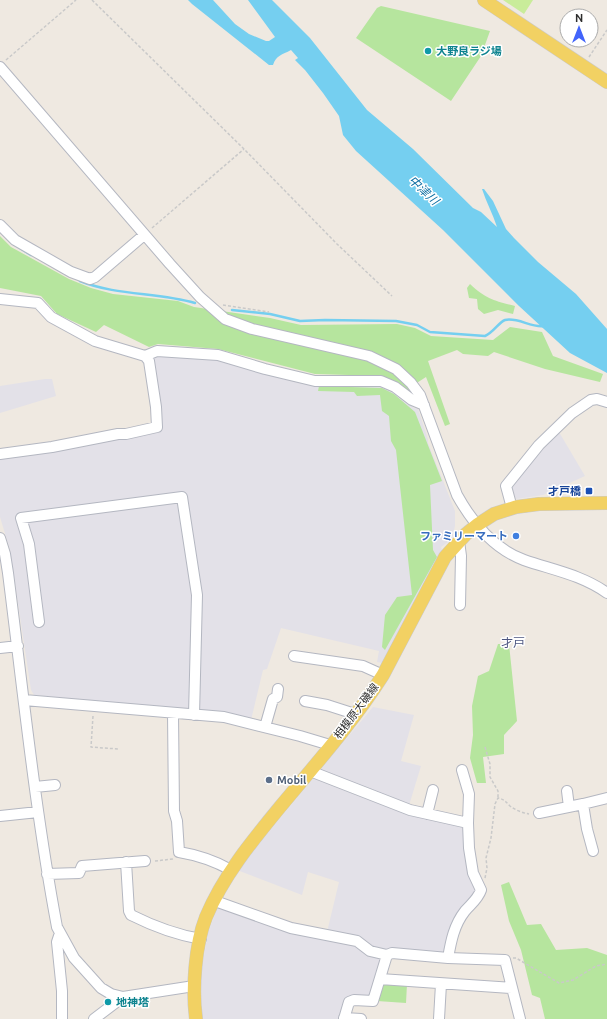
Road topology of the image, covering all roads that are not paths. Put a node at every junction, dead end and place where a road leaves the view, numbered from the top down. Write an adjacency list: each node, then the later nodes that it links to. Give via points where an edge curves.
1 (484, 0): 3 (main road)
2 (3, 64): 5 (street)
3 (607, 82)
4 (0, 225): 5 (street, via 15,240 71,272 90,279)
5 (144, 235): 9 (street, via 185,281 225,318 252,329 348,350 383,362 396,369 410,383)
6 (0, 299): 7 (street, via 38,303 51,317 95,341)
7 (145, 356): 9 (street, via 157,351 218,355 315,381 381,381); 10 (street, via 149,361 153,384 157,427)
8 (606, 403): 12 (street, via 591,400 572,413 539,445 506,486)
9 (424, 405): 13 (street, via 457,495)
10 (0, 454)
11 (607, 503): 12 (main road, 相模原大磯線, via 538,504)
12 (512, 508): 13 (main road, 相模原大磯線, via 494,514)
13 (477, 525): 15 (main road, 相模原大磯線); 17 (street, via 494,543 509,553 523,560 573,575)
14 (0, 538): 16 (street)
15 (459, 541): 18 (street); 23 (main road, 相模原大磯線, via 446,557)
16 (2, 555): 20 (street)
17 (607, 593)
18 (460, 605)
19 (39, 622): 29 (street, via 29,544 21,518 182,497 197,595)
20 (18, 646): 21 (street); 25 (street)
21 (0, 648)
22 (294, 656): 23 (street, via 322,656 363,666)
23 (383, 675): 28 (main road, 相模原大磯線)
24 (278, 688): 30 (street, via 277,697 270,699)
25 (24, 700): 27 (street); 35 (street)
26 (311, 700): 28 (street)
27 (173, 713): 29 (street); 49 (street, via 174,811 179,852 220,864)
28 (355, 714): 31 (main road, 相模原大磯線)
29 (194, 715): 30 (street, via 224,717)
30 (265, 727): 31 (street)
31 (330, 745): 33 (main road, 相模原大磯線)
32 (462, 770): 45 (street, via 469,794)
33 (310, 771): 43 (street, via 410,810); 49 (main road, 相模原大磯線)
34 (55, 785): 35 (street)
35 (34, 788): 41 (street)
36 (433, 790): 43 (street)
37 (567, 791): 40 (street)
38 (607, 798): 39 (street)
39 (583, 804): 40 (street); 46 (street)
40 (568, 807): 42 (street)
41 (38, 812): 44 (street); 50 (street)
42 (539, 813)
43 (427, 814): 45 (street)
44 (0, 816)
45 (468, 823): 55 (street, via 473,872 481,890 455,928)
46 (593, 851)
47 (145, 861): 48 (street)
48 (126, 862): 50 (street, via 82,866 79,873); 53 (street, via 131,915 147,923)
49 (231, 870): 51 (main road, 相模原大磯線)
50 (47, 874): 52 (street)
51 (215, 901): 53 (main road, 相模原大磯線, via 206,918); 54 (street, via 291,928 357,941 370,951)
52 (60, 934): 60 (street, via 74,958 101,988); 61 (street, via 57,942)
53 (201, 939): 58 (main road, 相模原大磯線)
54 (387, 955): 55 (street, via 392,953); 56 (street)
55 (448, 958): 59 (street, via 506,960)
56 (380, 980): 57 (street); 64 (street, via 373,1001 349,1002)
57 (441, 984): 59 (street); 66 (street)
58 (194, 986): 60 (street); 63 (main road, 相模原大磯線)
59 (512, 988): 67 (street)
60 (123, 997): 62 (street)
61 (62, 1019)
62 (94, 1019)
63 (196, 1019)
64 (344, 1019): 65 (street)
65 (361, 1019)
66 (439, 1019)
67 (520, 1019)

